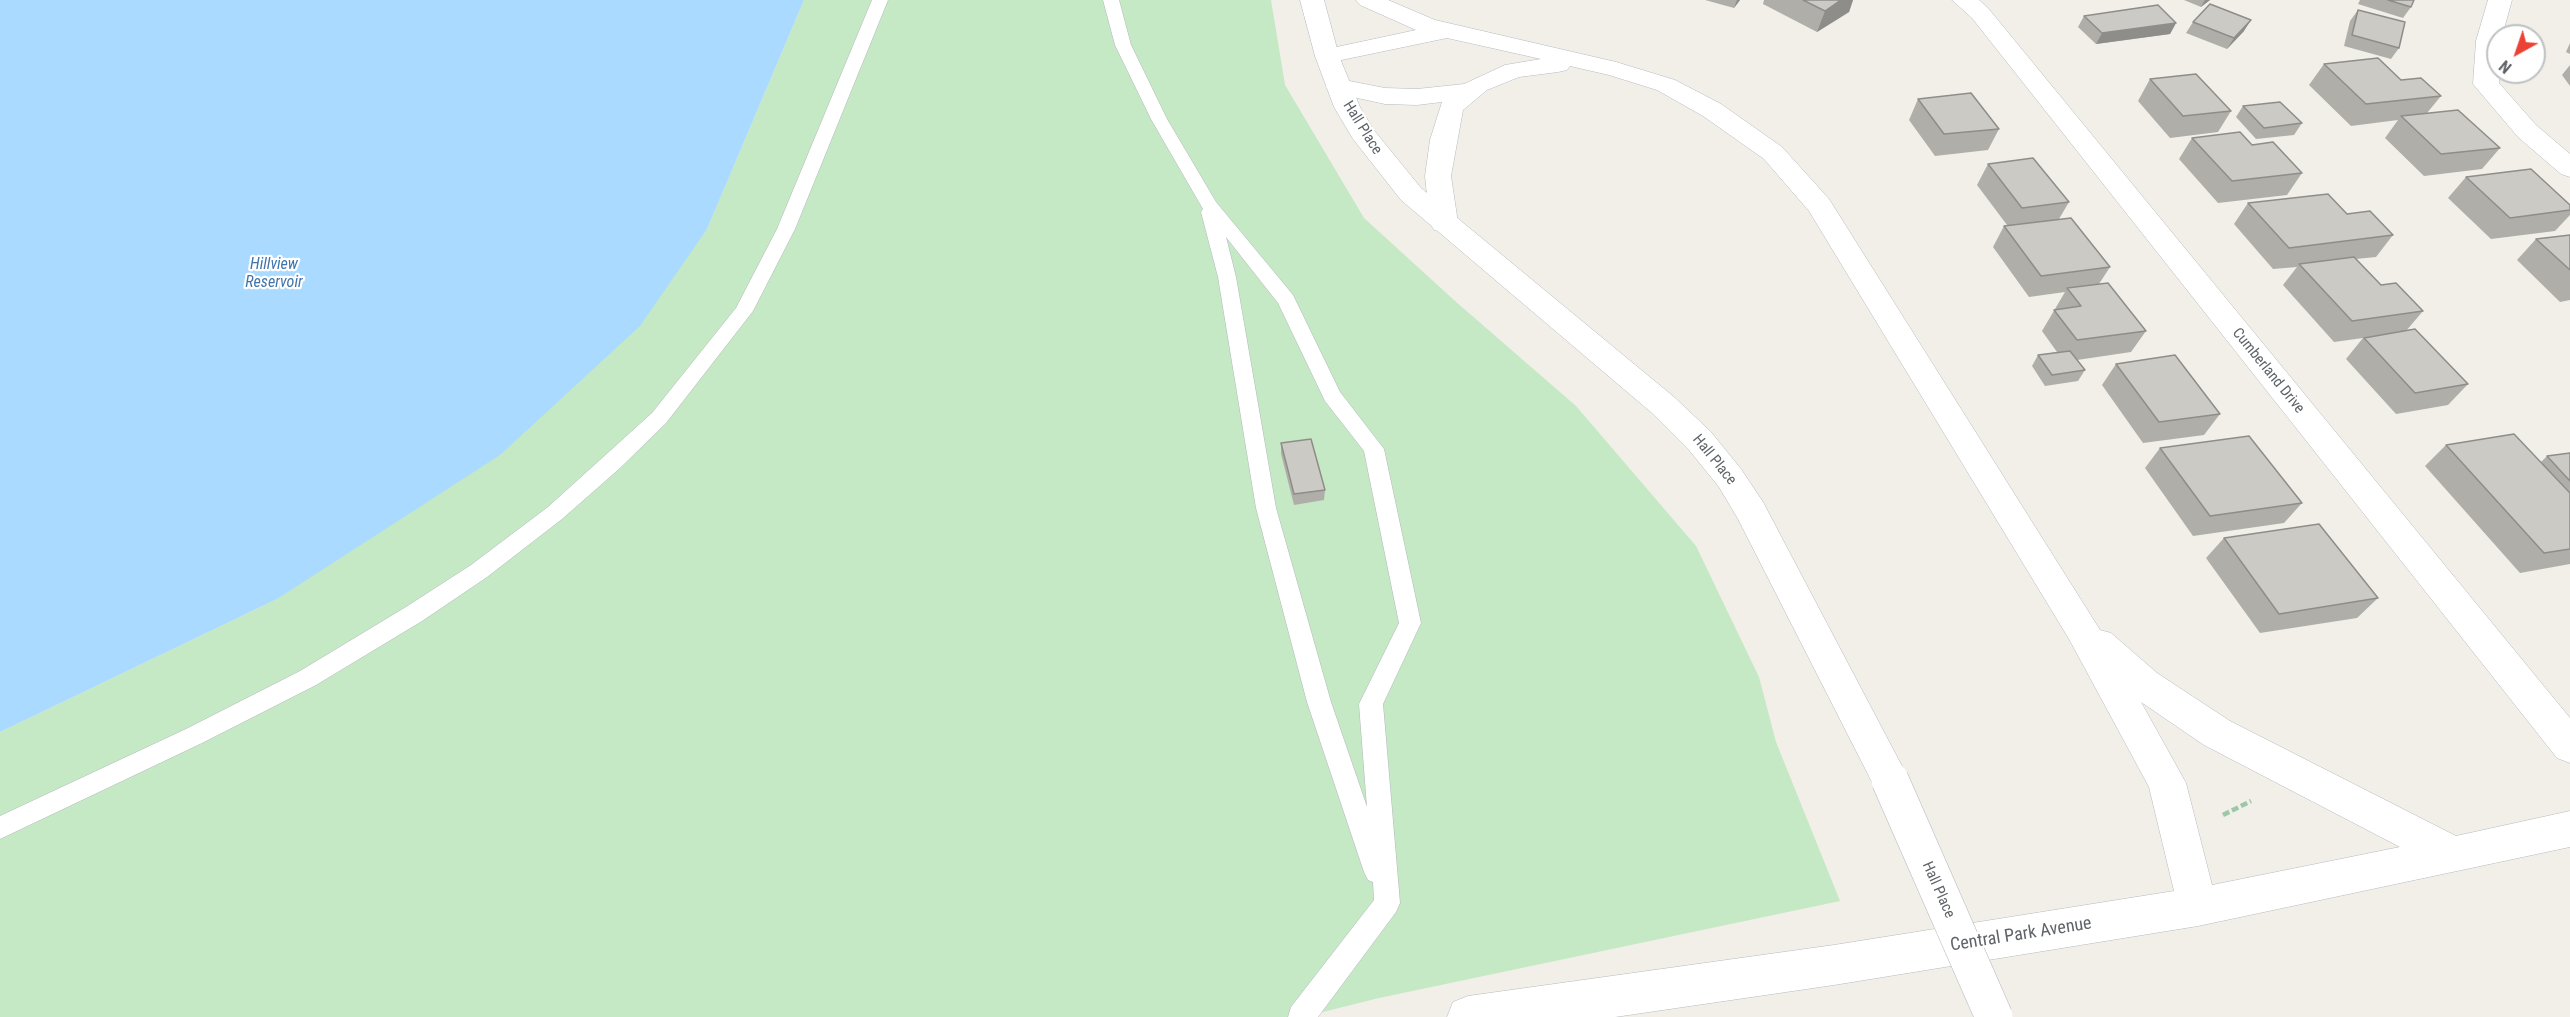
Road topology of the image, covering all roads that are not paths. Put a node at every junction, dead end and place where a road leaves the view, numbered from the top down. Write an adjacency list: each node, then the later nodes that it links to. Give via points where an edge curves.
1 (880, 0): 17 (lane, via 786,229 744,311 659,418 613,462 479,571 308,678)
2 (1111, 0): 13 (lane, via 1122,45)
3 (1312, 0): 8 (main road, Hall Place)
4 (1368, 0): 7 (main road)
5 (1964, 0): 16 (main road, Cumberland Drive, via 1980,13)
6 (2500, 0): 12 (main road, via 2488,41 2486,84 2527,131)
7 (1447, 31): 8 (main road); 9 (main road)
8 (1327, 56): 10 (main road, Hall Place)
9 (1583, 63): 11 (main road, via 1514,70); 15 (main road, via 1616,69 1666,86 1712,110 1773,153 1819,205)
10 (1339, 87): 11 (main road, via 1385,96 1417,97); 14 (main road, Hall Place, via 1362,133 1382,160 1411,194)
11 (1470, 91): 14 (main road, via 1451,107 1443,140 1438,176)
12 (2570, 168)
13 (1209, 205): 20 (lane, via 1227,277 1266,508 1319,702); 20 (lane, via 1286,300 1332,396 1374,449 1410,623 1371,704)
14 (1444, 223): 24 (main road, Hall Place, bridge, via 1663,405 1730,478 1751,511 1890,780)
15 (2081, 629): 19 (main road, via 2144,684 2217,734); 21 (main road, via 2167,783)
16 (2570, 746)
17 (0, 828)
18 (2570, 829): 19 (main road, Central Park Avenue)
19 (2454, 855): 21 (main road, Central Park Avenue)
20 (1387, 903): 22 (lane)
21 (2198, 907): 23 (main road, Central Park Avenue, via 1834,965)
22 (1301, 1017)
23 (1468, 1017)
24 (1994, 1017)

